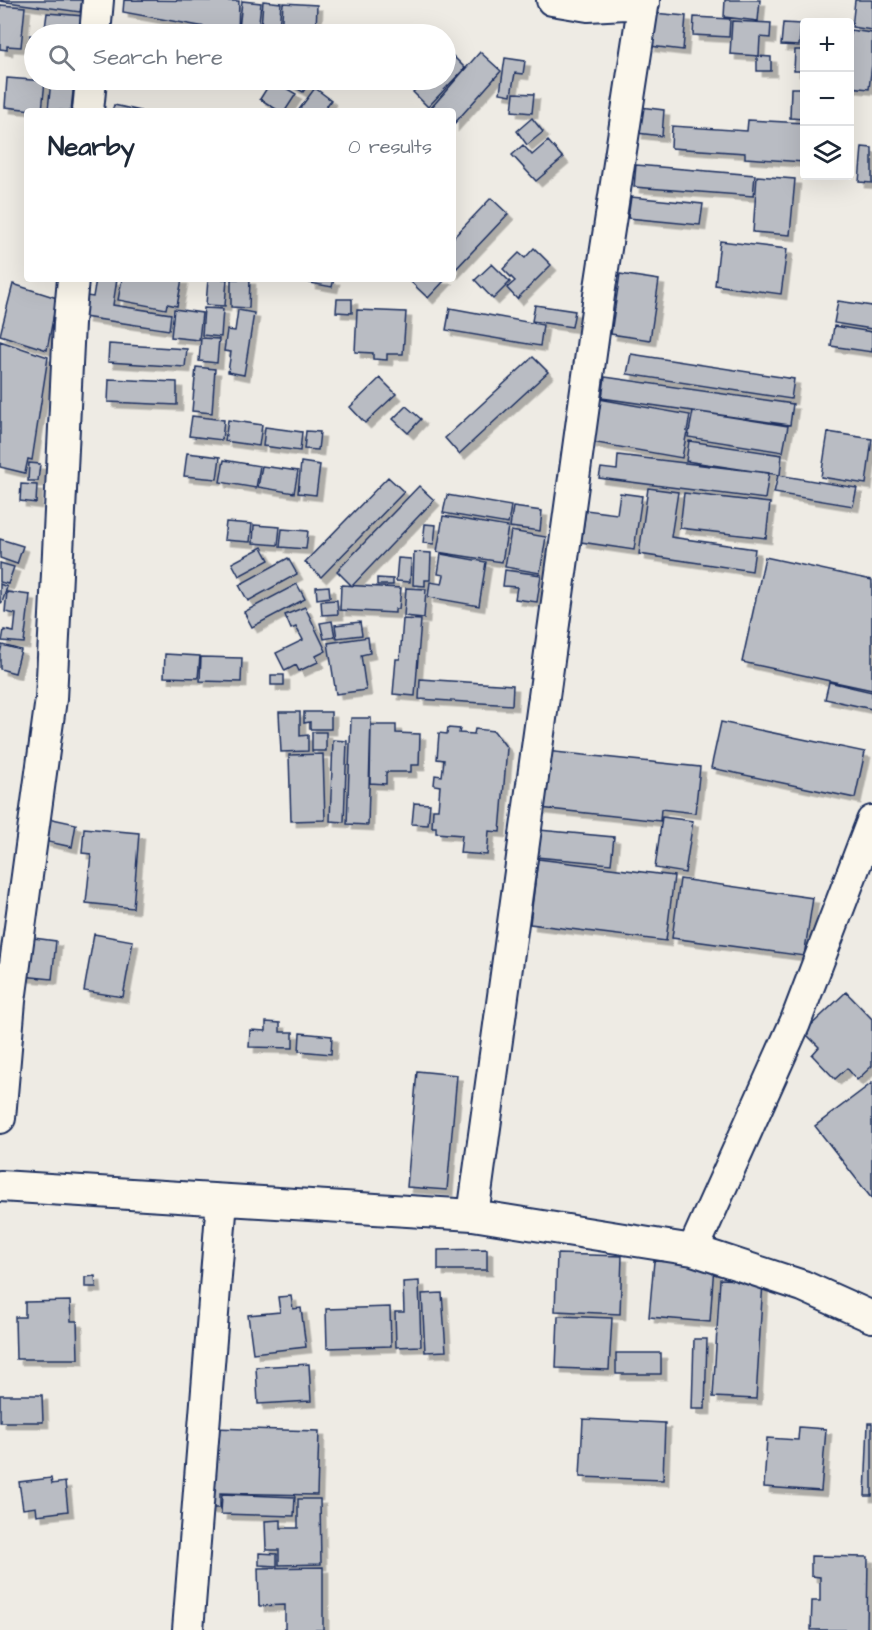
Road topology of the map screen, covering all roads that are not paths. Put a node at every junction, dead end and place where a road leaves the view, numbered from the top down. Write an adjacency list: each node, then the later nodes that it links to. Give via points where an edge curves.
1 (98, 0): 4 (street)
2 (552, 0): 3 (street, via 588,6)
3 (644, 2): 12 (street, via 598,300)
4 (96, 24)
5 (90, 90): 6 (street)
6 (88, 108)
7 (73, 282): 9 (street, via 51,699 10,1001)
8 (872, 821): 13 (street, via 795,1023)
9 (0, 1118)
10 (0, 1186): 11 (street)
11 (222, 1200): 12 (street); 15 (street)
12 (473, 1215): 13 (street)
13 (693, 1250): 14 (street, via 803,1286)
14 (872, 1317)
15 (188, 1630)

